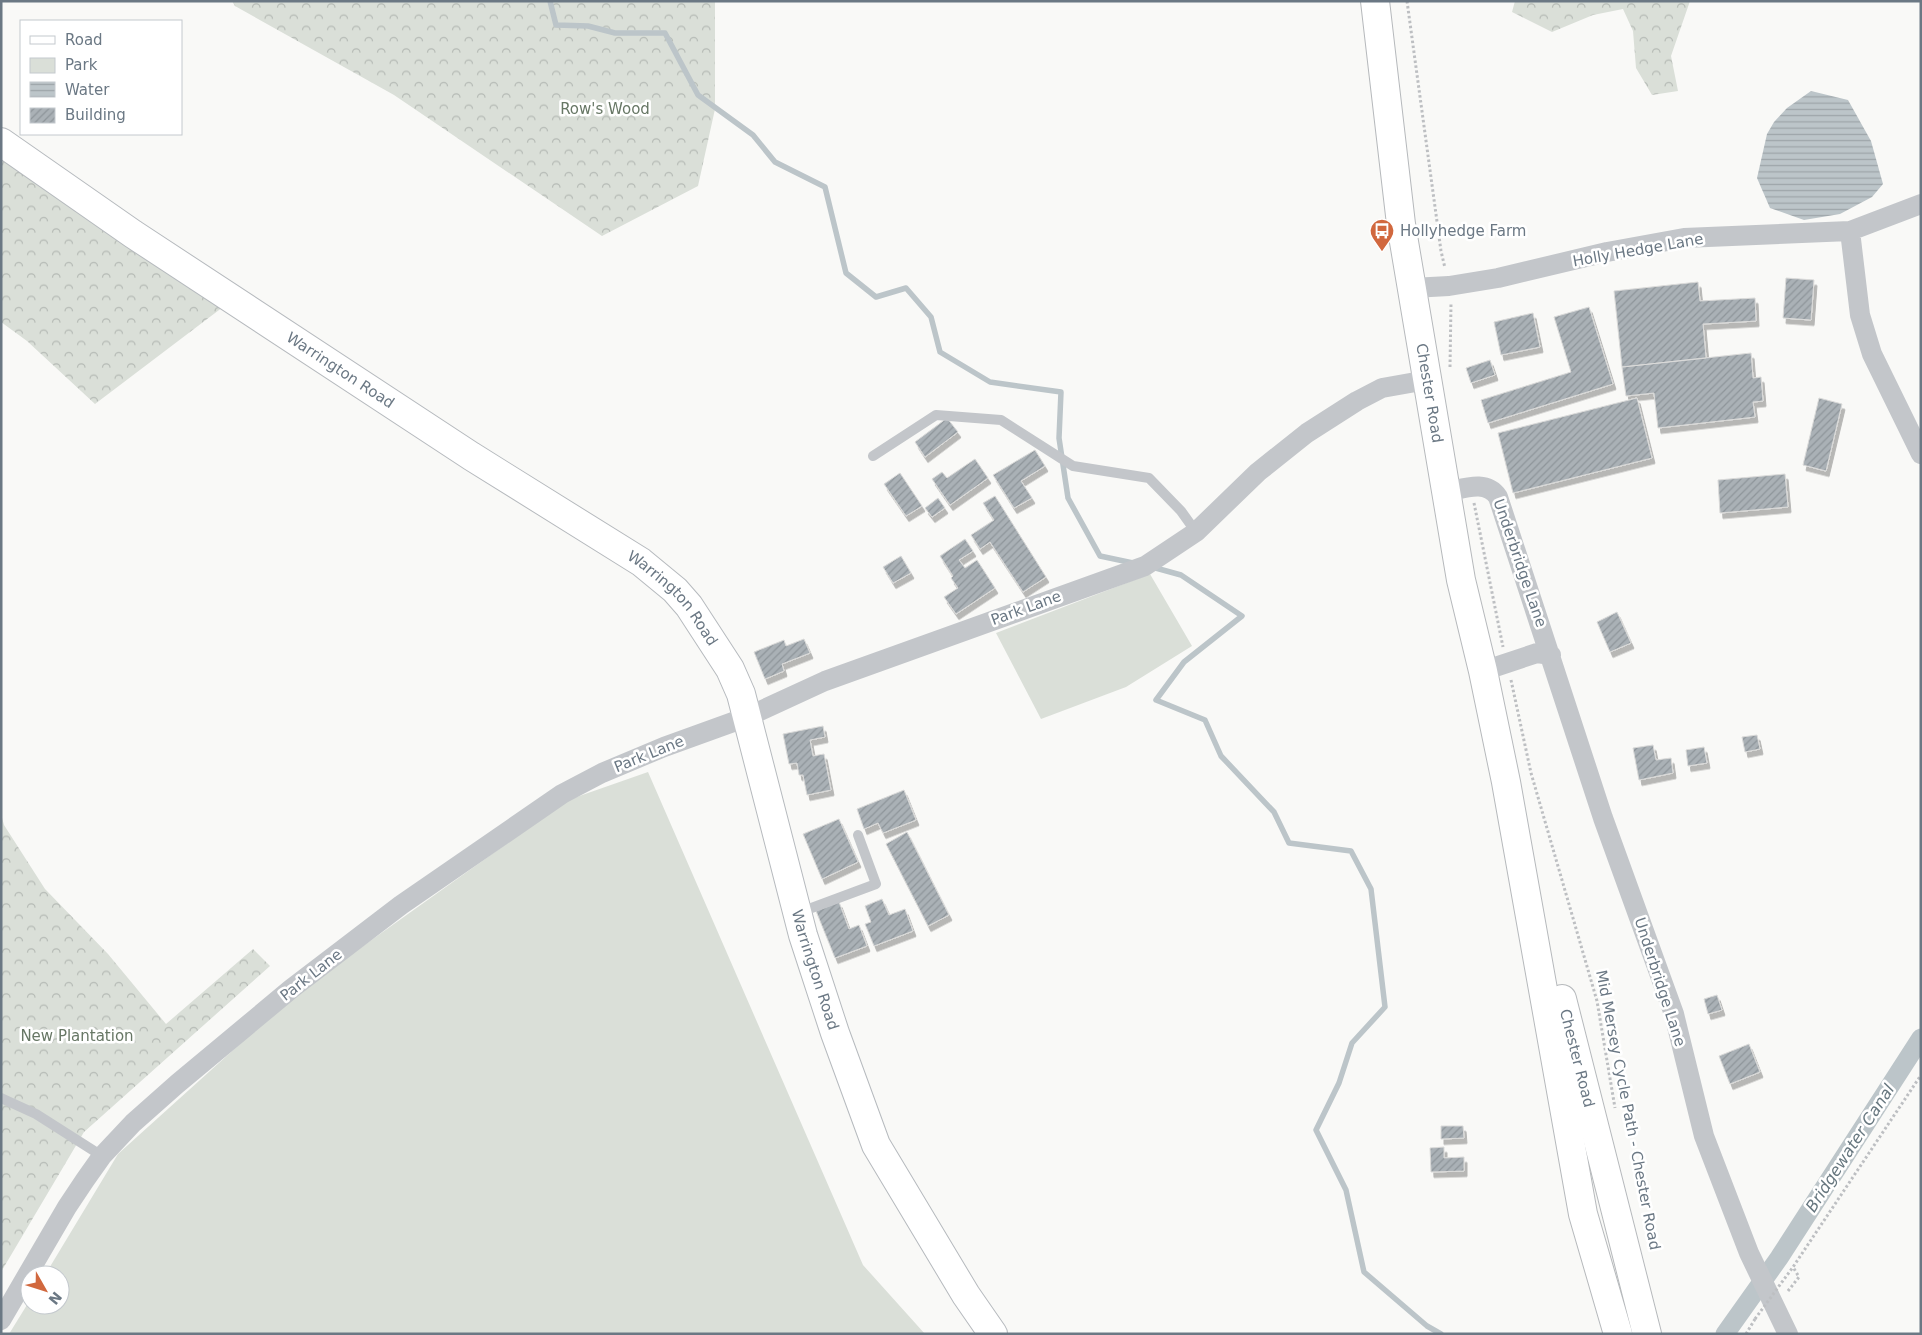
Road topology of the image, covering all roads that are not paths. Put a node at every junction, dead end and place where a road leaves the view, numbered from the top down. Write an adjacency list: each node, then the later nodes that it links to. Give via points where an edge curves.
1 (1375, 1): 5 (main road, Chester Road, via 1401,224)
2 (1, 142): 13 (main road, Warrington Road, via 133,234 660,576 701,622 730,669 742,694)
3 (1921, 204): 4 (street, Holly Hedge Lane)
4 (1850, 231): 5 (street, Holly Hedge Lane, via 1684,238 1607,252 1498,278); 7 (street, via 1863,323 1872,354)
5 (1412, 288): 6 (main road, Chester Road)
6 (1438, 378): 9 (main road, Chester Road); 10 (street, Park Lane, via 1382,388 1357,401 1307,433 1258,472)
7 (1921, 454)
8 (873, 456): 10 (lane, via 936,415 1001,420 1073,466 1149,478)
9 (1446, 492): 11 (street, Underbridge Lane, via 1481,486 1488,487 1498,497); 12 (main road, Chester Road, via 1461,580)
10 (1196, 532): 13 (street, Park Lane, via 1145,566 825,681)
11 (1551, 655): 12 (street, via 1537,653); 23 (street, Underbridge Lane, via 1603,818 1674,1014 1704,1136 1749,1253)
12 (1483, 671): 14 (main road, Chester Road)
13 (747, 717): 16 (main road, Warrington Road); 18 (street, Park Lane, via 664,747 562,794 401,905 291,989 177,1084)
14 (1506, 782): 21 (main road, Chester Road, via 1583,1214); 22 (main road, Chester Road)
15 (858, 834): 16 (lane, via 876,884)
16 (797, 913): 20 (main road, Warrington Road, via 835,1033 876,1145)
17 (1, 1098): 18 (lane, via 36,1114)
18 (102, 1156): 19 (street, Park Lane, via 67,1207)
19 (1, 1320)
20 (993, 1334)
21 (1618, 1334)
22 (1647, 1334)
23 (1788, 1334)

